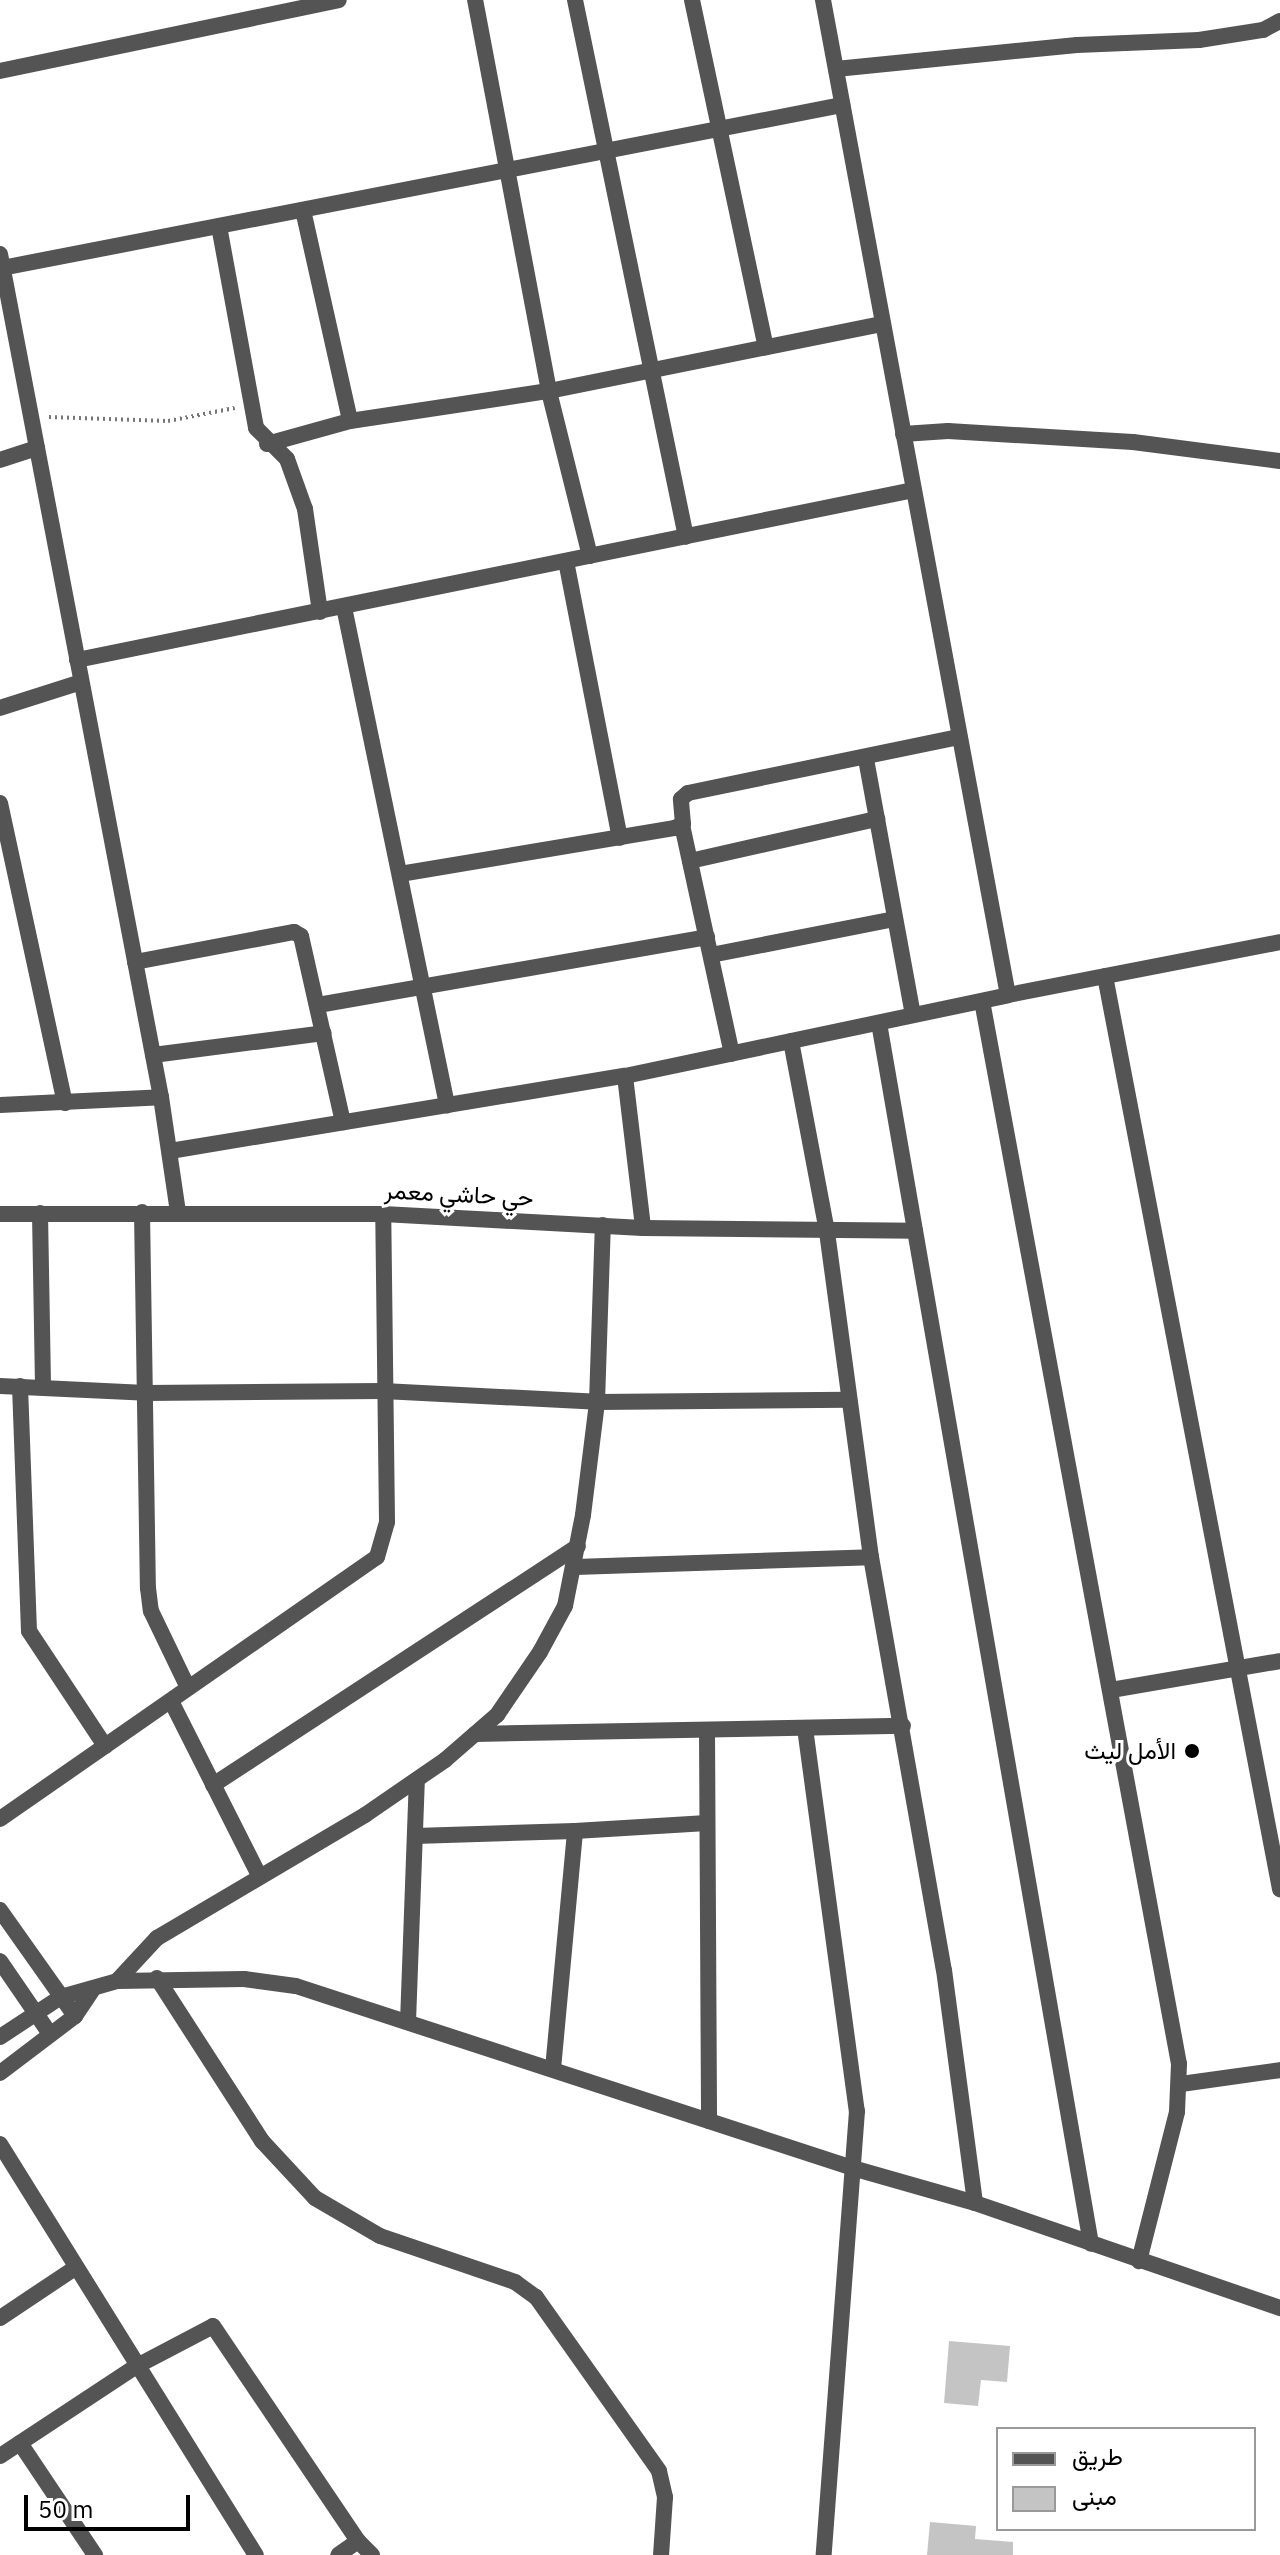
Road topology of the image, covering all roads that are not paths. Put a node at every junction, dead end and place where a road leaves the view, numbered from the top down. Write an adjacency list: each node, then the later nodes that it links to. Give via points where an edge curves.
1 (339, 0): 8 (street)
2 (475, 0): 12 (street)
3 (575, 0): 11 (street)
4 (692, 0): 10 (street)
5 (823, 0): 7 (street)
6 (1280, 21): 7 (street, via 1263,30 1199,40 1077,45)
7 (836, 69): 9 (street)
8 (0, 71)
9 (842, 105): 10 (street); 17 (street)
10 (721, 128): 11 (street); 18 (street)
11 (606, 150): 12 (street); 19 (street)
12 (507, 170): 13 (street); 20 (street)
13 (303, 210): 14 (street); 21 (street)
14 (219, 226): 15 (street); 23 (street, via 250,406)
15 (1, 261): 16 (street)
16 (5, 314): 24 (street)
17 (882, 324): 18 (street); 22 (street)
18 (766, 347): 19 (street)
19 (653, 370): 20 (street); 28 (street)
20 (549, 391): 21 (street); 29 (street)
21 (350, 421): 23 (street)
22 (903, 434): 26 (street, via 948,431 1133,442); 27 (street)
23 (267, 444): 32 (street, via 287,459 305,509)
24 (37, 448): 25 (street); 33 (street)
25 (0, 460)
26 (1280, 461)
27 (913, 490): 28 (street); 36 (street)
28 (686, 537): 29 (street)
29 (590, 556): 30 (street)
30 (566, 561): 31 (street); 41 (street)
31 (344, 607): 32 (street); 43 (street)
32 (320, 612): 33 (street)
33 (77, 660): 34 (street)
34 (81, 682): 35 (street); 48 (street)
35 (0, 708)
36 (959, 737): 37 (street); 51 (street)
37 (866, 759): 39 (street); 40 (street, via 688,793 681,799)
38 (0, 803): 62 (street)
39 (877, 819): 42 (street); 44 (street)
40 (682, 825): 41 (street); 42 (street)
41 (620, 838): 43 (street)
42 (690, 861): 45 (street)
43 (400, 874): 50 (street)
44 (895, 919): 47 (street); 54 (street)
45 (707, 937): 47 (street); 50 (street)
46 (1280, 942): 49 (street)
47 (711, 955): 58 (street)
48 (135, 962): 53 (street, via 294,932 305,941); 59 (street)
49 (1105, 976): 51 (street); 87 (street)
50 (422, 984): 53 (street); 64 (street)
51 (1008, 995): 52 (street)
52 (982, 1001): 54 (street); 89 (street)
53 (318, 1005): 56 (street)
54 (913, 1015): 55 (street)
55 (879, 1023): 57 (street); 74 (street)
56 (324, 1033): 59 (street); 65 (street)
57 (791, 1041): 58 (street); 75 (street)
58 (732, 1054): 60 (street)
59 (153, 1055): 61 (street)
60 (625, 1076): 64 (street); 73 (street)
61 (161, 1097): 62 (street); 66 (street)
62 (65, 1103): 63 (street)
63 (0, 1105)
64 (447, 1105): 65 (street)
65 (343, 1122): 66 (street)
66 (170, 1151): 68 (street)
67 (142, 1212): 68 (street, حي حاشي معمر); 69 (street, حي حاشي معمر); 80 (street)
68 (178, 1212): 71 (street, حي حاشي معمر)
69 (40, 1213): 70 (street, حي حاشي معمر); 78 (street)
70 (0, 1214)
71 (383, 1214): 72 (street, حي حاشي معمر); 79 (street)
72 (603, 1225): 73 (street, حي حاشي معمر); 82 (street)
73 (643, 1228): 75 (street, حي حاشي معمر)
74 (915, 1231): 75 (street, حي حاشي معمر); 123 (street)
75 (827, 1232): 81 (street)
76 (0, 1386): 77 (street)
77 (20, 1386): 78 (street); 95 (street, via 29,1631)
78 (43, 1386): 80 (street)
79 (383, 1391): 80 (street); 82 (street); 88 (street, via 387,1522 377,1557)
80 (146, 1393): 88 (street, via 151,1611)
81 (848, 1400): 82 (street); 84 (street)
82 (597, 1402): 83 (street)
83 (578, 1546): 85 (street); 97 (street)
84 (871, 1557): 85 (street); 91 (street)
85 (575, 1567): 94 (street, via 565,1606 547,1640 497,1715)
86 (1280, 1661): 87 (street)
87 (1241, 1669): 89 (street); 103 (street)
88 (188, 1688): 90 (street)
89 (1111, 1690): 118 (street)
90 (171, 1701): 95 (street); 97 (street)
91 (903, 1726): 92 (street); 122 (street)
92 (805, 1728): 93 (street); 121 (street, via 857,2111)
93 (707, 1730): 94 (street); 99 (street)
94 (475, 1734): 96 (street)
95 (105, 1746): 98 (street)
96 (417, 1780): 101 (street); 102 (street)
97 (213, 1785): 102 (street)
98 (0, 1819)
99 (707, 1823): 100 (street); 119 (street)
100 (575, 1831): 101 (street); 115 (street)
101 (415, 1836): 112 (street)
102 (259, 1875): 107 (street, via 157,1938)
103 (1280, 1889)
104 (0, 1910): 109 (street)
105 (0, 1961): 110 (street)
106 (157, 1978): 107 (street); 112 (street, via 244,1979 296,1986); 136 (street, via 262,2141 315,2198 380,2236 515,2282 536,2297 659,2471 665,2497)
107 (117, 1981): 108 (street)
108 (92, 1991): 109 (street); 111 (street)
109 (61, 1997): 110 (street); 111 (street)
110 (37, 2014): 113 (street); 114 (street)
111 (75, 2016): 113 (street)
112 (408, 2022): 115 (street)
113 (50, 2034): 117 (street)
114 (0, 2037)
115 (553, 2069): 119 (street)
116 (1280, 2070): 118 (street)
117 (0, 2073)
118 (1181, 2084): 124 (street)
119 (709, 2121): 121 (street)
120 (0, 2144): 125 (street)
121 (856, 2169): 122 (street); 137 (street)
122 (975, 2203): 123 (street)
123 (1091, 2244): 124 (street)
124 (1139, 2261): 126 (street)
125 (75, 2268): 127 (street); 128 (street)
126 (1280, 2308)
127 (0, 2318)
128 (135, 2367): 129 (street); 131 (street, via 203,2327 217,2328); 133 (street)
129 (20, 2443): 130 (street); 132 (street)
130 (0, 2456)
131 (358, 2541): 134 (street); 135 (street)
132 (95, 2555)
133 (256, 2555)
134 (338, 2555)
135 (372, 2555)
136 (661, 2555)
137 (824, 2555)

